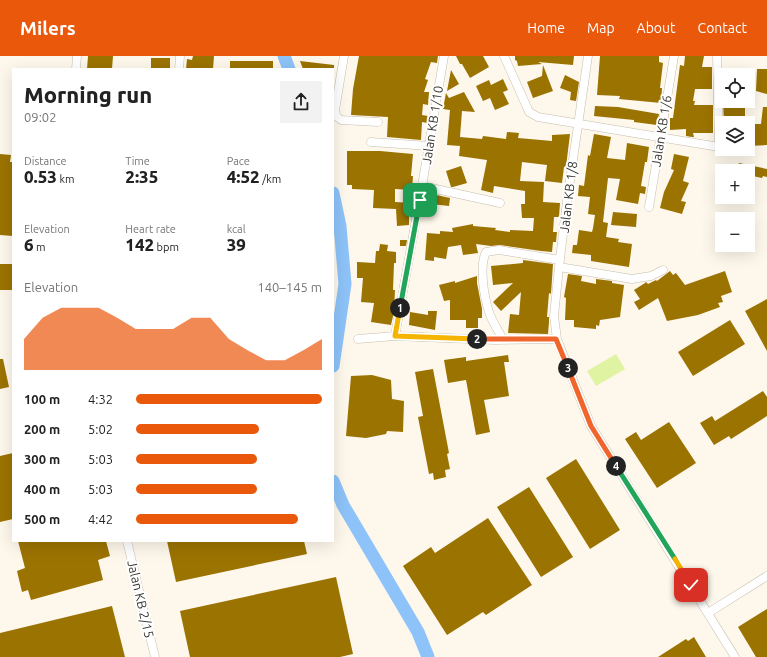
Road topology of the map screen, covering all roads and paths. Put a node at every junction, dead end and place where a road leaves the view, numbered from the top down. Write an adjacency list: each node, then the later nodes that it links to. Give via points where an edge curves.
1 (77, 56): 9 (street)
2 (180, 56): 10 (street)
3 (344, 56): 11 (street, via 336,116 341,120)
4 (444, 56): 15 (street, Jalan KB 1/10)
5 (504, 56): 12 (street, via 529,112 538,117)
6 (588, 56): 12 (street, Jalan KB 1/8)
7 (674, 56): 13 (street, Jalan KB 1/6)
8 (718, 56): 13 (street, via 719,147)
9 (76, 68)
10 (179, 68)
11 (378, 122)
12 (578, 123): 13 (street); 19 (street, Jalan KB 1/8)
13 (660, 138): 18 (street, Jalan KB 1/6)
14 (371, 142): 15 (street)
15 (428, 146): 16 (street, Jalan KB 1/10)
16 (422, 186): 17 (street); 21 (street, Jalan KB 1/10)
17 (500, 203)
18 (649, 206)
19 (560, 264): 20 (street, via 632,279 651,276); 23 (street, Jalan KB 1/8, via 554,316); 24 (street, via 499,250 486,252 483,257 486,301)
20 (663, 270)
21 (395, 336): 22 (street); 24 (street)
22 (358, 339)
23 (556, 339): 24 (street); 27 (street, Jalan KB 1/8, via 591,426)
24 (503, 340)
25 (127, 542): 28 (street, Jalan KB 2/15)
26 (767, 576): 27 (street)
27 (708, 613): 29 (street, Jalan KB 1/8)
28 (155, 657)
29 (735, 657)

